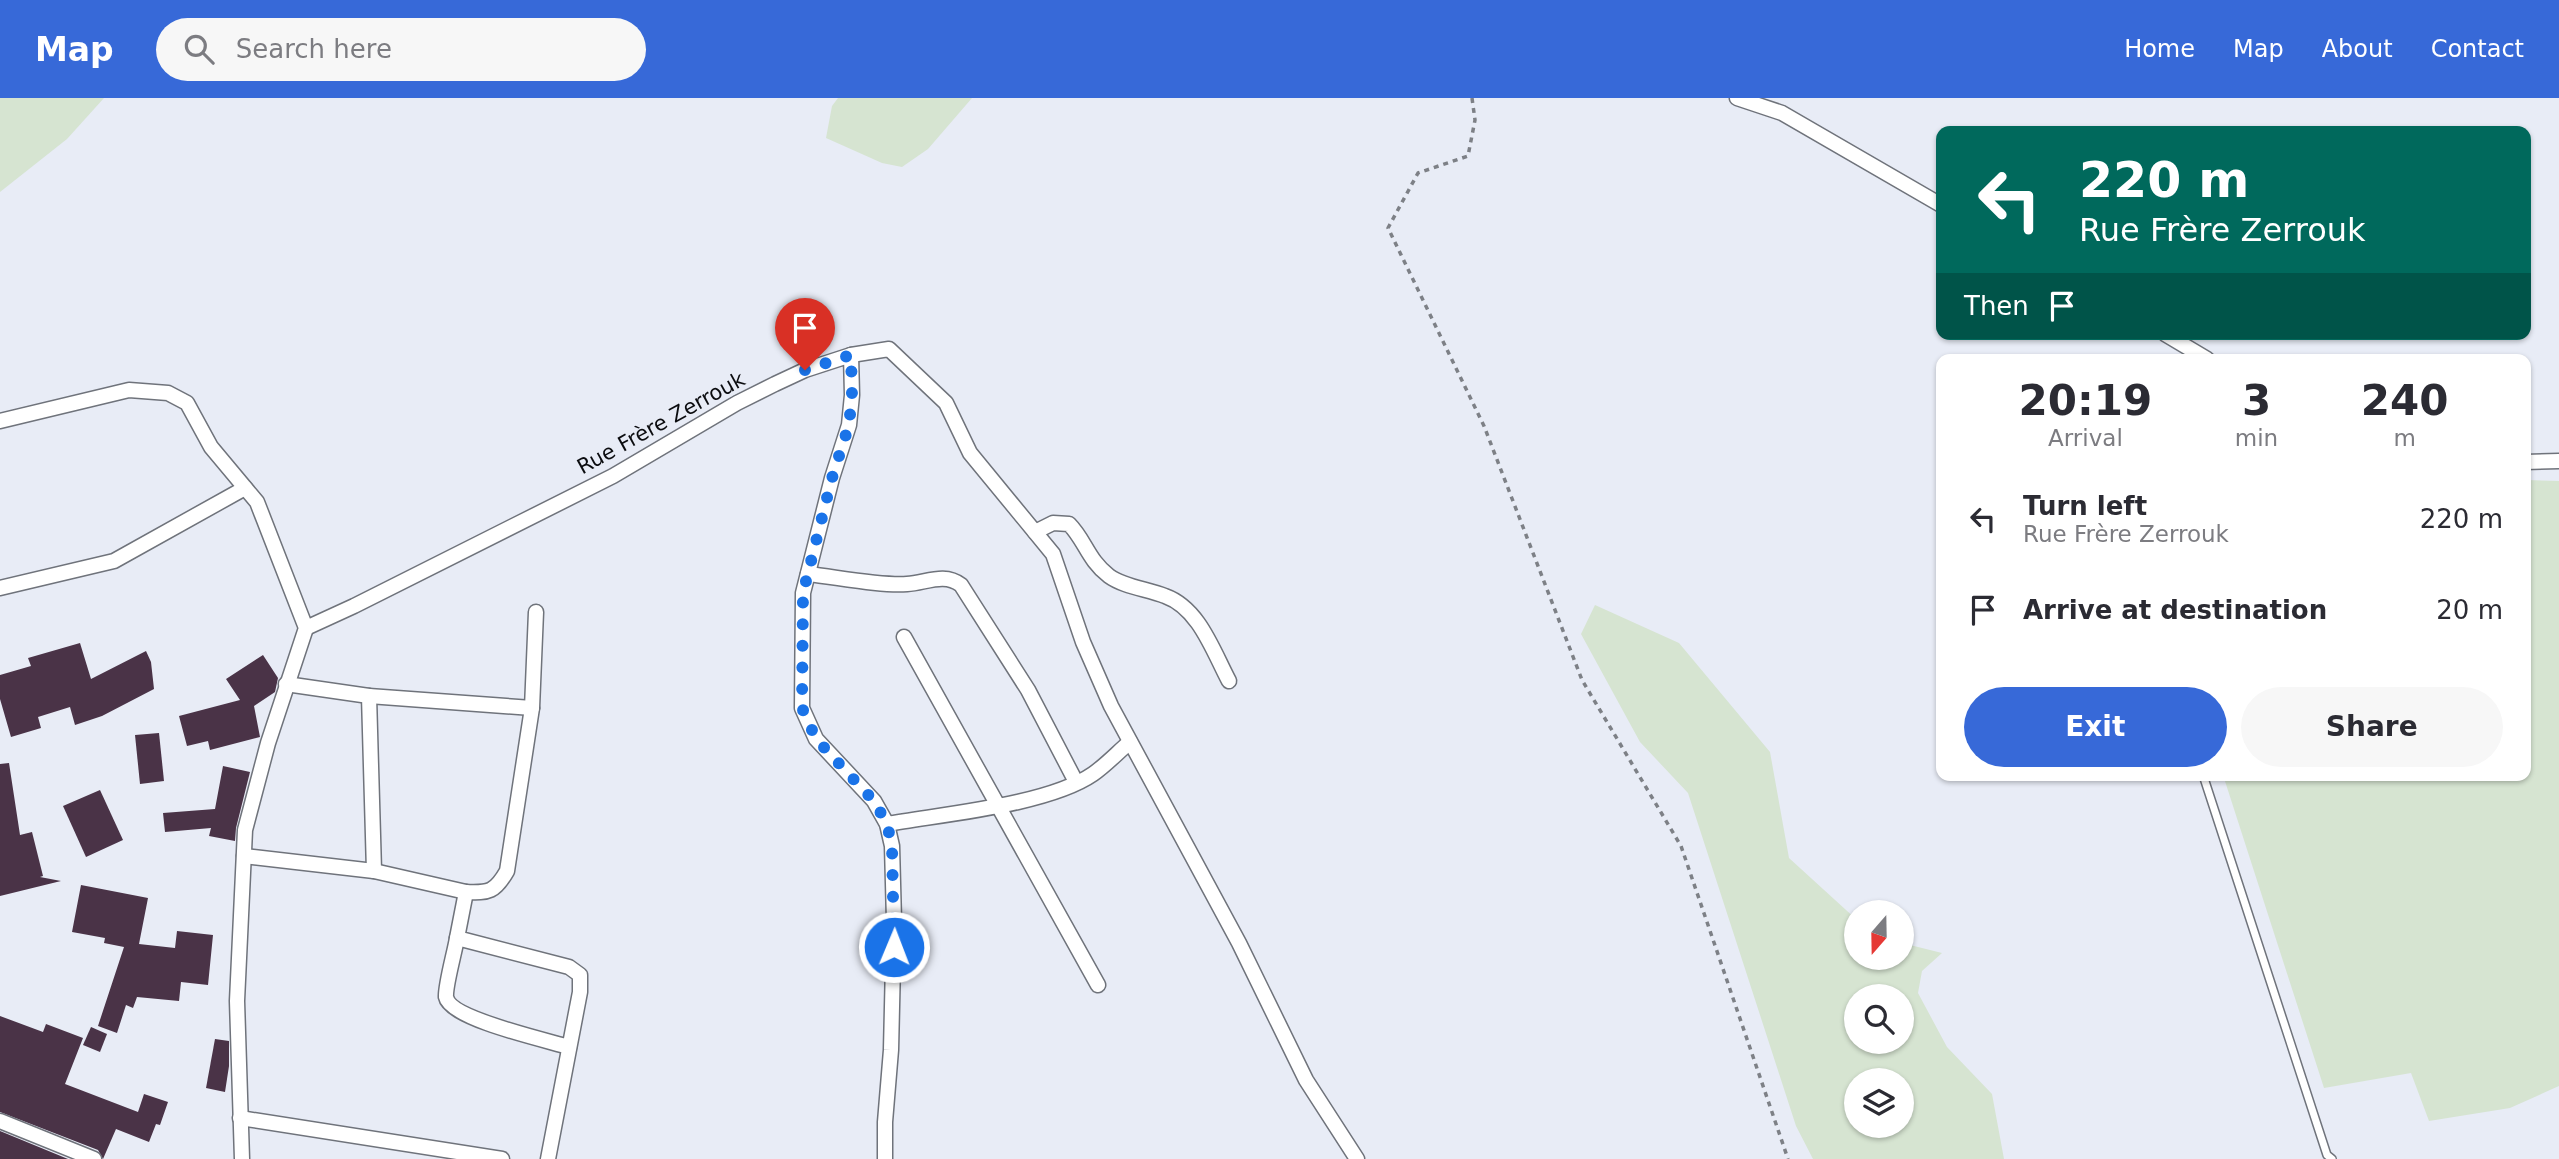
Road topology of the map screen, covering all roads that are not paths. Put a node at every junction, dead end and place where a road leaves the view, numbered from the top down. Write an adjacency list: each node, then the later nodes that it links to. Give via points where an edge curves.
1 (1737, 98): 2 (street, via 1782,113)
2 (1936, 202)
3 (2175, 340): 4 (street)
4 (2199, 354)
5 (851, 355): 10 (street, Rue Frère Zerrouk, via 889,349 912,370 946,403 970,453); 11 (street, via 849,425); 14 (street, Rue Frère Zerrouk, via 765,388 613,476)
6 (0, 421): 9 (street, via 129,390 168,393 187,403 211,447)
7 (2559, 461): 8 (street)
8 (2531, 462)
9 (245, 488): 12 (street, via 114,561); 14 (street, via 257,502)
10 (1035, 532): 16 (street, via 1053,523 1069,524 1097,566 1112,579 1185,606); 20 (street, via 1053,554 1083,642)
11 (807, 573): 22 (street, via 907,585 941,578 961,584 1028,690); 24 (street, via 802,708 816,739 874,801)
12 (0, 588)
13 (536, 612): 19 (street)
14 (306, 628): 17 (street)
15 (904, 636): 23 (street)
16 (1229, 681)
17 (286, 684): 18 (street); 25 (street, via 245,830)
18 (369, 696): 19 (street); 26 (street)
19 (532, 708): 27 (street, via 507,871 499,885 486,893)
20 (1130, 742): 22 (street, via 1092,775); 38 (street, via 1239,943 1306,1080)
21 (2205, 781): 39 (lane)
22 (1076, 782): 23 (street, via 1051,794)
23 (999, 805): 24 (street); 29 (street)
24 (887, 824): 37 (street, via 894,920)
25 (244, 856): 26 (street); 31 (street, via 237,1001)
26 (374, 871): 27 (street)
27 (466, 892): 28 (street)
28 (457, 938): 30 (street, via 446,995 450,1006 475,1020); 30 (street, via 569,967 580,975)
29 (1098, 985)
30 (569, 1047): 36 (street)
31 (240, 1118): 34 (street); 35 (street)
32 (0, 1121): 33 (street)
33 (94, 1159)
34 (242, 1159)
35 (502, 1159)
36 (548, 1159)
37 (885, 1159)
38 (1357, 1159)
39 (2332, 1159)

